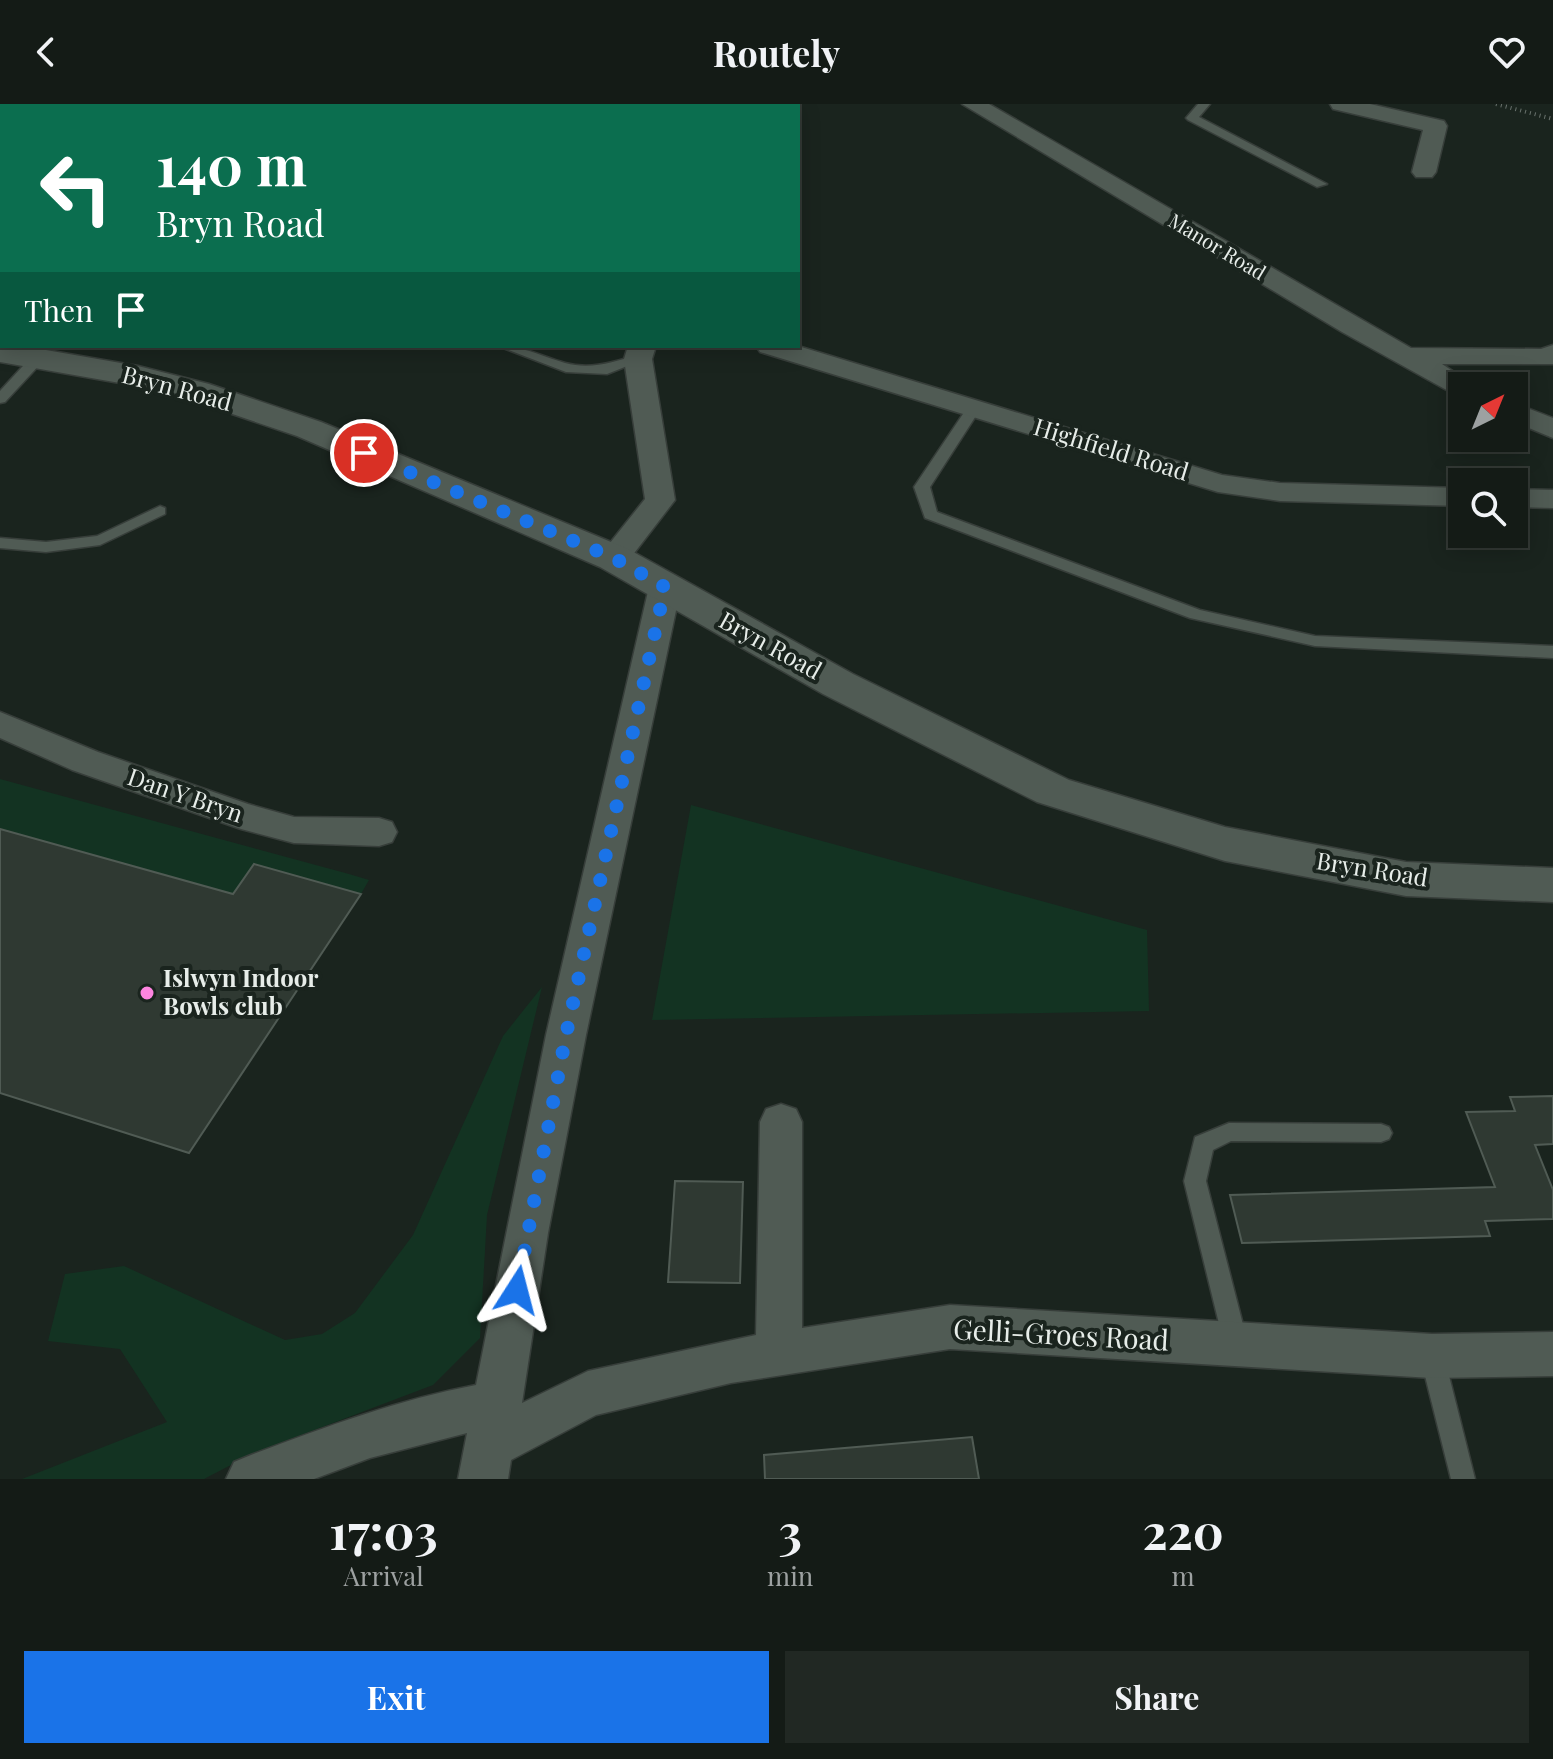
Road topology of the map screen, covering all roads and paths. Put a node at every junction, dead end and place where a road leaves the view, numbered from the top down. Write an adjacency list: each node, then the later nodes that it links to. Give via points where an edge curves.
1 (973, 104): 12 (street, Manor Road)
2 (1204, 104): 7 (lane, via 1192,118)
3 (1341, 104): 6 (street, via 1436,126)
4 (1496, 104): 5 (path)
5 (1553, 119)
6 (1424, 172)
7 (1321, 184)
8 (511, 348): 10 (lane, via 566,368 607,370)
9 (777, 348): 16 (street, Highfield Road)
10 (640, 352): 24 (street, via 660,500)
11 (19, 355): 15 (lane); 24 (street, Bryn Road, via 197,391 295,425)
12 (1403, 356): 13 (street); 14 (street, Manor Road)
13 (1551, 360)
14 (1448, 380)
15 (0, 399)
16 (974, 408): 19 (street, Highfield Road, via 1248,489); 26 (lane, via 922,487 930,515 1196,614 1315,641)
17 (1528, 418): 18 (street)
18 (1553, 429)
19 (1448, 496)
20 (1528, 498): 21 (street)
21 (1553, 499)
22 (160, 511): 23 (lane, via 100,540 46,547)
23 (0, 543)
24 (614, 558): 25 (street, Bryn Road)
25 (665, 587): 29 (street, Bryn Road, via 838,684 1053,791 1225,844 1406,879); 36 (street, via 563,1050)
26 (1553, 652)
27 (0, 724): 28 (street, Dan Y Bryn, via 85,761 241,816 294,830)
28 (379, 832)
29 (1553, 885)
30 (781, 1122): 33 (street)
31 (1381, 1133): 32 (lane, via 1229,1132 1203,1144 1195,1181)
32 (1236, 1344): 33 (street, Gelli-Groes Road, via 950,1327); 35 (street, Gelli-Groes Road)
33 (779, 1353): 36 (street, Gelli-Groes Road, via 588,1394)
34 (1553, 1354): 35 (street, Gelli-Groes Road)
35 (1432, 1356): 38 (lane)
36 (491, 1443): 37 (street, Gelli-Groes Road, via 429,1417)
37 (251, 1479)
38 (1463, 1479)

